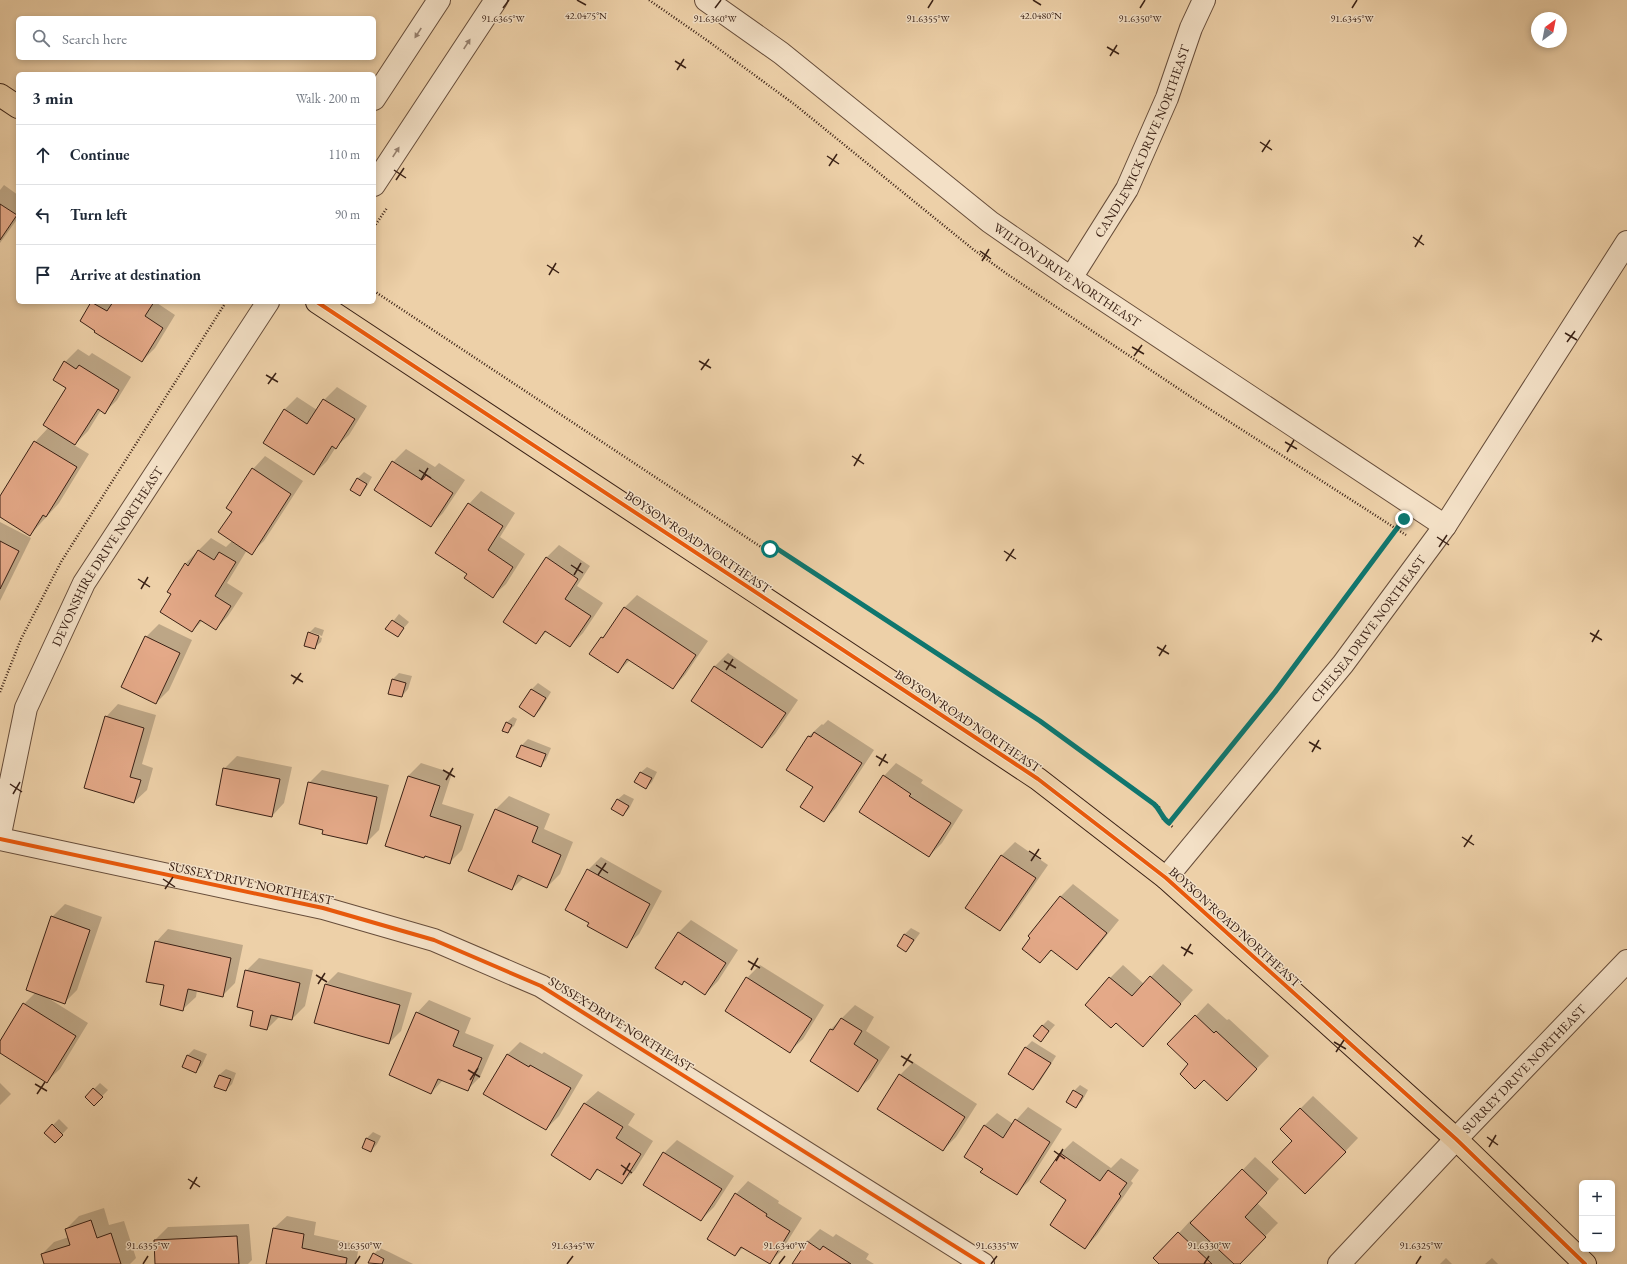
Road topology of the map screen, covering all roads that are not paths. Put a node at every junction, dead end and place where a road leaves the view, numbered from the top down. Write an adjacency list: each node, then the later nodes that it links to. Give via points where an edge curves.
1 (439, 0): 6 (street, one-way to 6)
2 (496, 0): 8 (street, one-way to 2)
3 (706, 0): 10 (street, WILTON DRIVE NORTHEAST, via 781,53 990,222)
4 (1204, 0): 10 (street, CANDLEWICK DRIVE NORTHEAST, via 1191,28 1167,98 1127,189)
5 (0, 95): 7 (main road)
6 (376, 96)
7 (16, 106)
8 (376, 182)
9 (1627, 242): 13 (street, CHELSEA DRIVE NORTHEAST)
10 (1071, 278): 13 (street, WILTON DRIVE NORTHEAST)
11 (267, 304): 14 (street, DEVONSHIRE DRIVE NORTHEAST, via 84,582 26,708)
12 (320, 304): 16 (main road, BOYSON ROAD NORTHEAST, via 1038,779)
13 (1444, 526): 16 (street, CHELSEA DRIVE NORTHEAST, via 1343,664)
14 (0, 834)
15 (0, 839): 19 (street, SUSSEX DRIVE NORTHEAST, via 324,908 434,940 463,952 541,986)
16 (1166, 878): 18 (main road, BOYSON ROAD NORTHEAST)
17 (1627, 961): 18 (street, SURREY DRIVE NORTHEAST)
18 (1456, 1139): 20 (street, SURREY DRIVE NORTHEAST); 21 (main road, BOYSON ROAD NORTHEAST)
19 (983, 1264)
20 (1339, 1264)
21 (1585, 1264)

